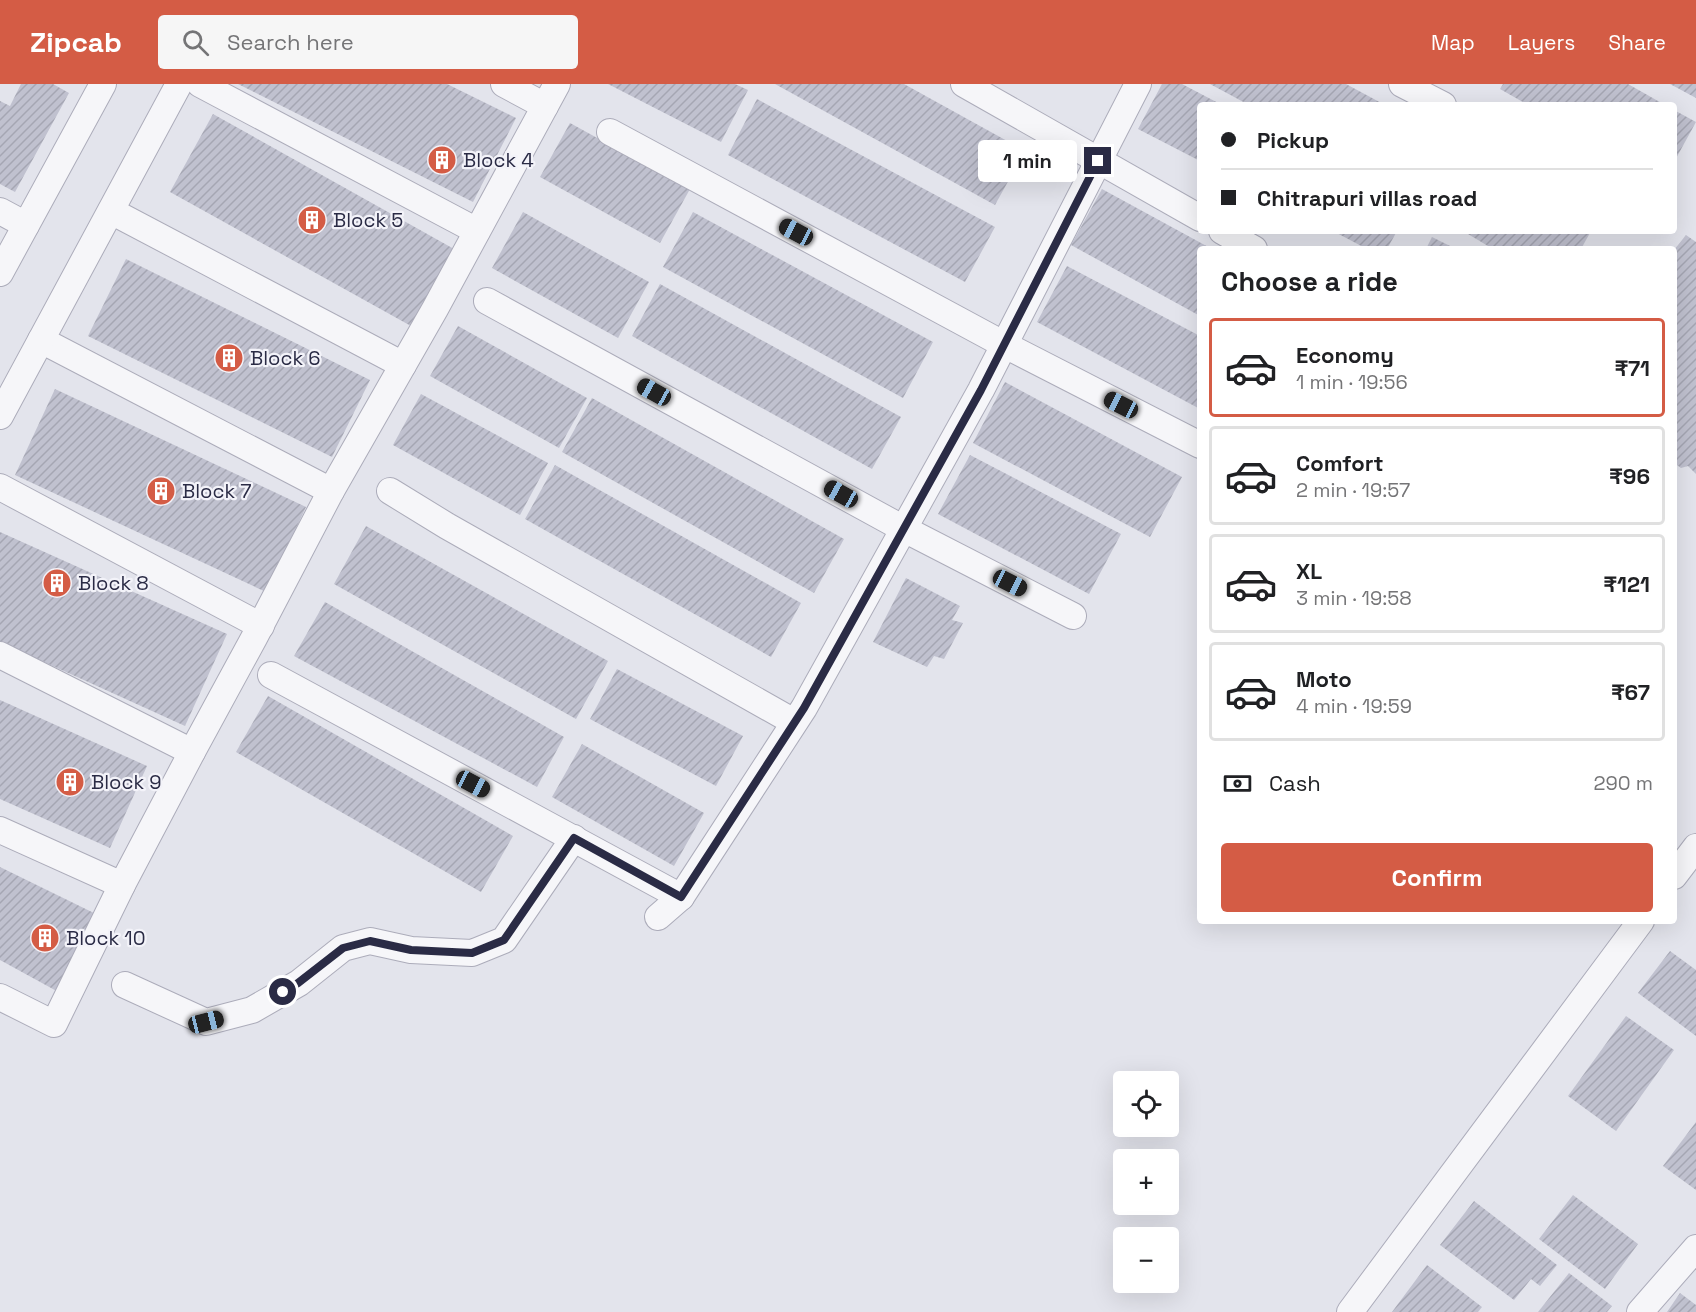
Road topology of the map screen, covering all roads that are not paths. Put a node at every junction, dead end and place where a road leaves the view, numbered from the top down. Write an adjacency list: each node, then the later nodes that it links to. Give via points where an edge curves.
1 (103, 84): 15 (street)
2 (179, 84): 12 (street)
3 (200, 84): 16 (street)
4 (504, 84): 8 (street)
5 (964, 84): 11 (street)
6 (1138, 84): 11 (street)
7 (1402, 84): 9 (street)
8 (551, 95): 16 (street)
9 (1437, 102)
10 (610, 132): 22 (street)
11 (1098, 161): 14 (street); 22 (street)
12 (111, 210): 21 (street); 23 (street)
13 (0, 211): 15 (street)
14 (1197, 216)
15 (26, 225): 19 (street)
16 (477, 231): 23 (street)
17 (1227, 234): 18 (street)
18 (1249, 246)
19 (0, 273)
20 (487, 301): 29 (street)
21 (41, 340): 24 (street); 27 (street)
22 (1003, 344): 25 (street); 29 (street)
23 (402, 365): 27 (street)
24 (0, 416)
25 (1197, 443)
26 (0, 487): 31 (street)
27 (331, 491): 31 (street)
28 (390, 491): 34 (street)
29 (904, 529): 30 (street); 34 (street)
30 (1073, 616)
31 (261, 626): 35 (street)
32 (0, 655): 35 (street)
33 (271, 675): 37 (street)
34 (794, 722): 41 (street)
35 (192, 752): 40 (street)
36 (0, 830): 40 (street)
37 (574, 838): 41 (street); 44 (street, via 504,940 472,953 411,950 370,941 343,948 298,983 252,1010 206,1022)
38 (1696, 847): 39 (street)
39 (1677, 872)
40 (122, 885): 45 (street, via 54,1024)
41 (681, 897): 42 (street)
42 (658, 917)
43 (1639, 924): 47 (street)
44 (124, 985)
45 (0, 997)
46 (1696, 1248): 48 (street)
47 (1350, 1312)
48 (1640, 1312)

